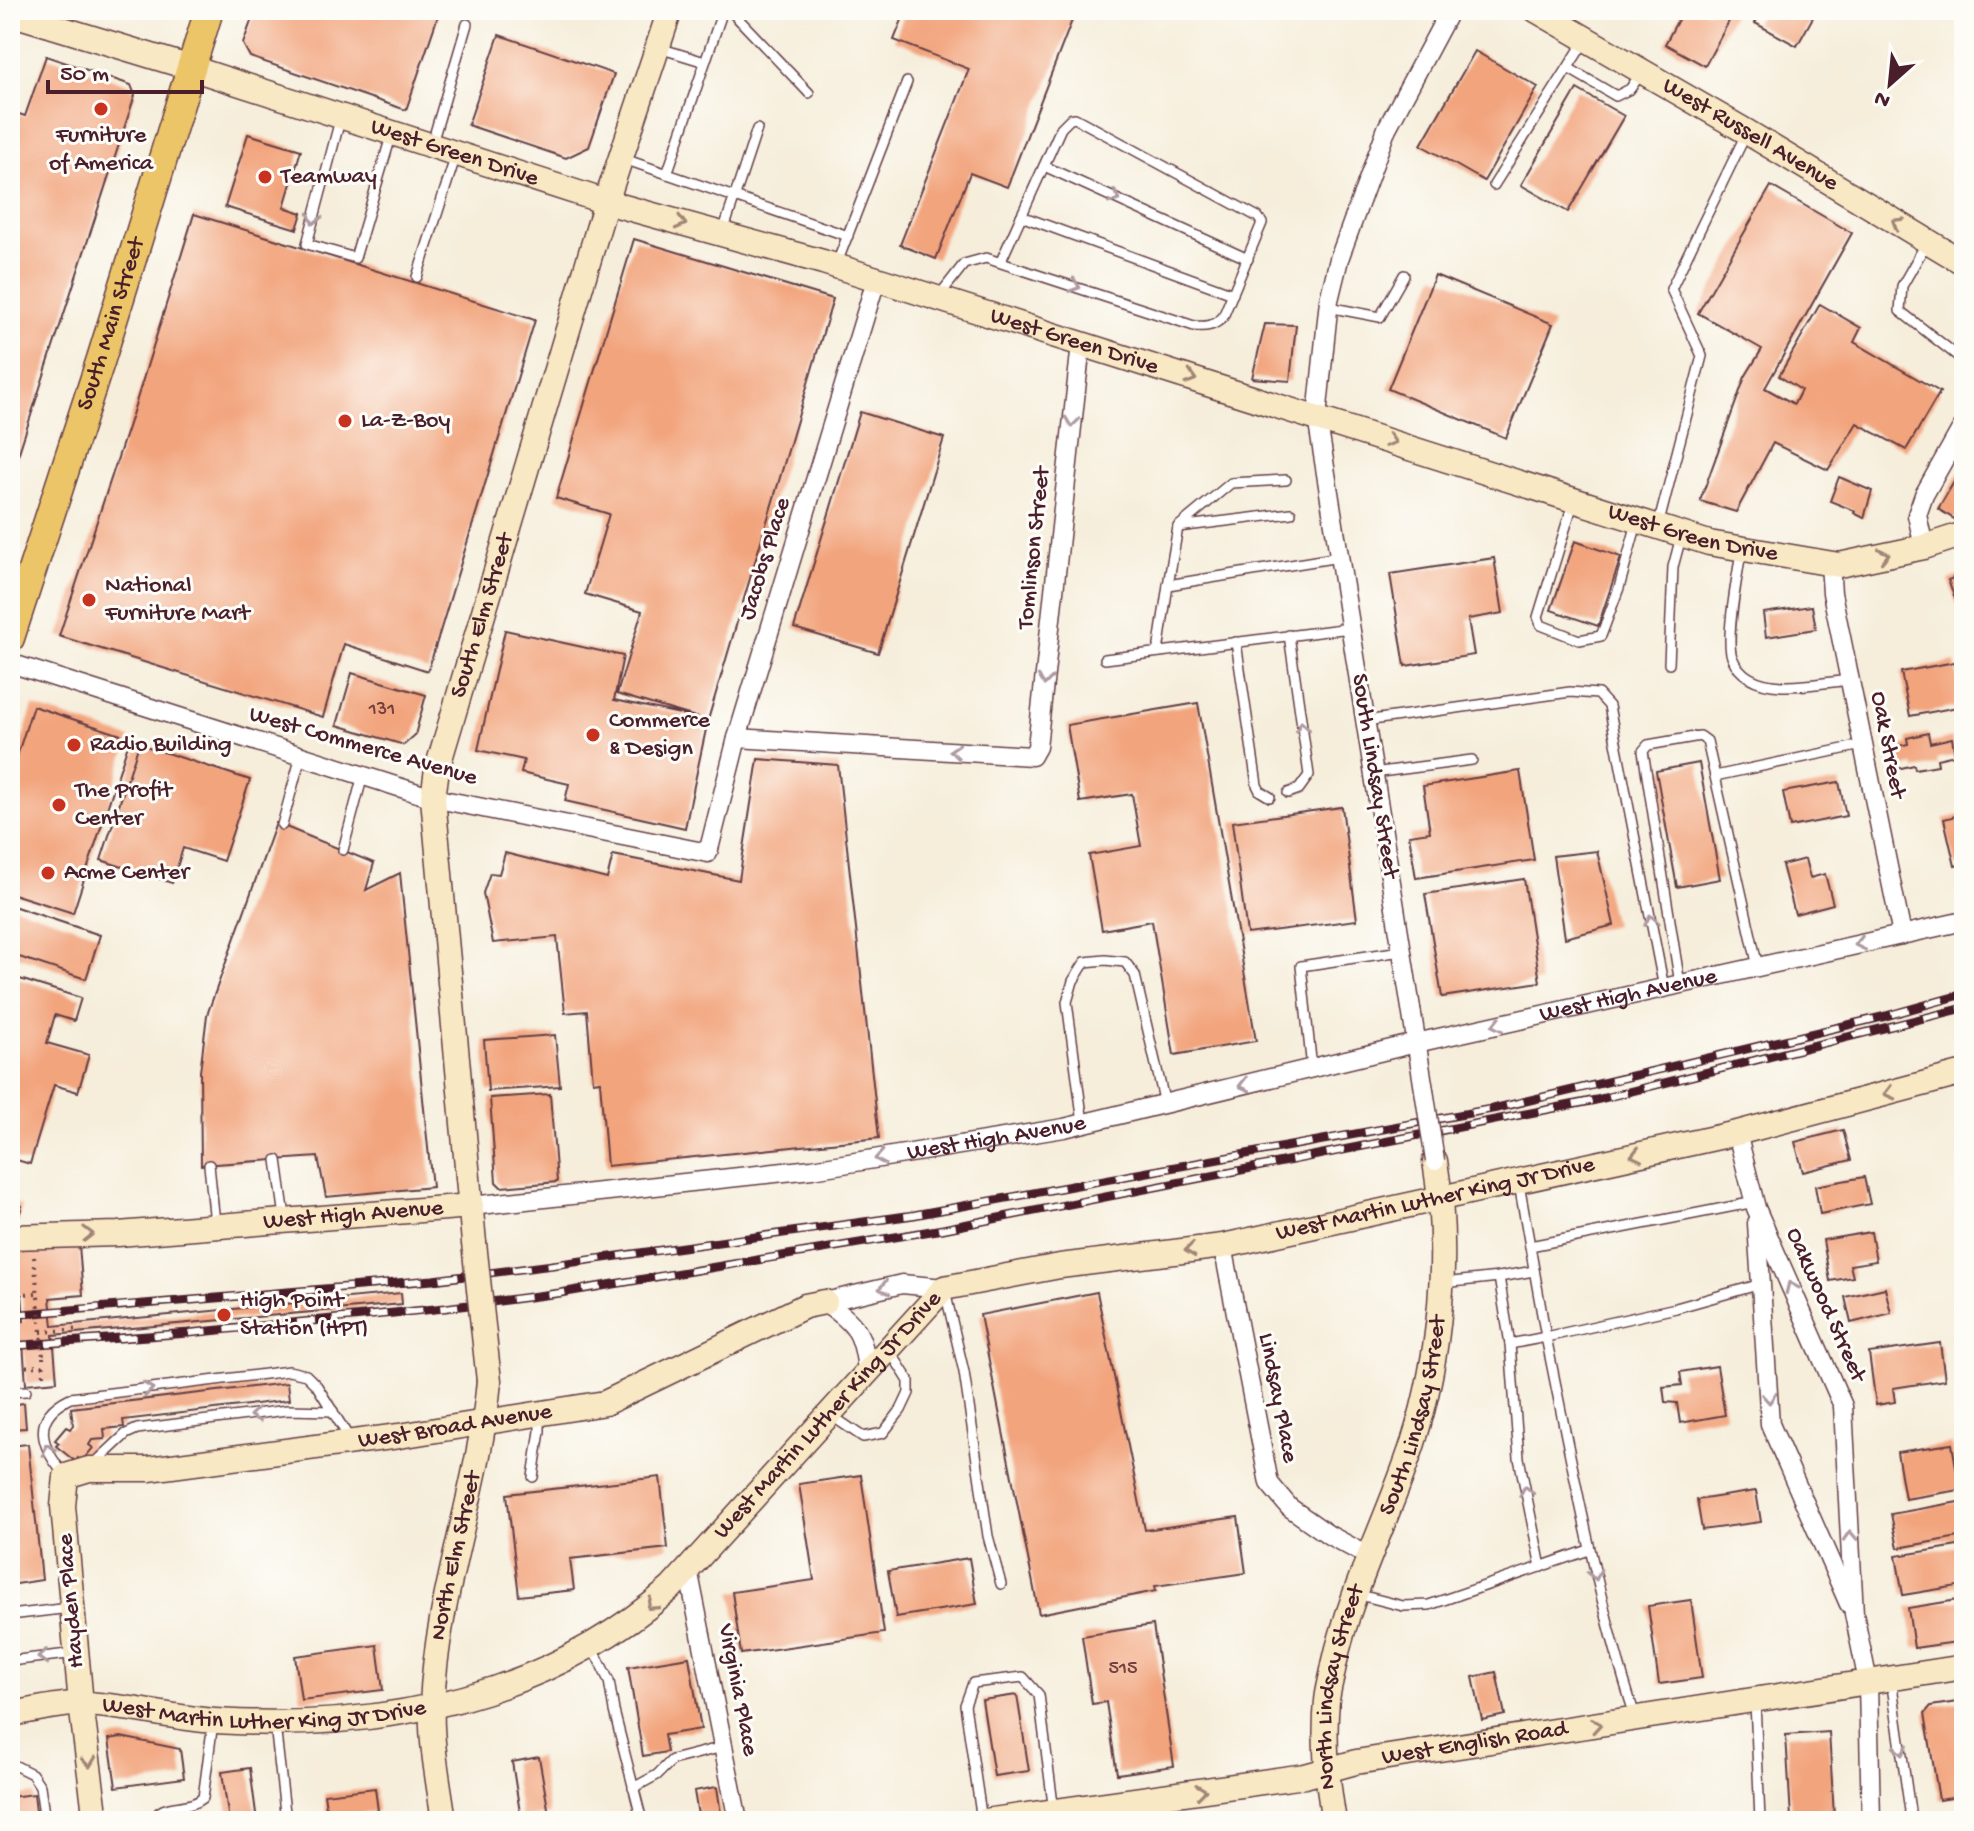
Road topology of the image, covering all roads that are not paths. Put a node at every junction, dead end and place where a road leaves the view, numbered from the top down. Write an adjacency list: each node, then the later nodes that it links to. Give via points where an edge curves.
1 (209, 10): 12 (main road, South Main Street)
2 (670, 10): 10 (main road, South Elm Street)
3 (723, 10): 11 (lane)
4 (730, 10): 16 (lane)
5 (1450, 10): 42 (street, South Lindsay Street, via 1387,128 1339,259)
6 (1536, 10): 9 (main road, West Russell Avenue)
7 (10, 13): 12 (main road, West Green Drive)
8 (467, 24): 21 (lane)
9 (1586, 39): 13 (lane); 14 (main road, West Russell Avenue)
10 (657, 48): 11 (lane); 23 (main road, South Elm Street)
11 (705, 62): 25 (lane)
12 (191, 68): 17 (main road, West Green Drive); 61 (main road, South Main Street)
13 (1568, 68): 14 (lane, via 1616,96 1630,89); 26 (lane)
14 (1642, 72): 19 (main road, West Russell Avenue)
15 (907, 82): 31 (lane)
16 (809, 93)
17 (341, 116): 20 (main road, West Green Drive); 20 (lane, one-way to 20, via 307,244 355,258)
18 (757, 129): 27 (lane)
19 (1747, 132): 32 (main road, West Russell Avenue, one-way to 19); 50 (lane, via 1671,289 1702,356)
20 (392, 133): 21 (main road, West Green Drive)
21 (432, 146): 22 (main road, West Green Drive)
22 (456, 154): 28 (main road, West Green Drive); 38 (lane)
23 (621, 158): 25 (lane); 28 (main road, South Elm Street)
24 (1044, 166): 29 (lane); 33 (lane, one-way to 33); 33 (lane, via 1061,128 1075,118 1258,217 1261,231)
25 (667, 174): 27 (lane)
26 (1494, 185)
27 (734, 197): 30 (lane); 31 (lane)
28 (606, 202): 30 (main road, West Green Drive, one-way to 30); 78 (main road, South Elm Street, via 437,769)
29 (1021, 216): 34 (lane); 40 (lane)
30 (722, 234): 36 (main road, West Green Drive)
31 (848, 236): 36 (lane)
32 (1928, 241): 35 (main road, West Russell Avenue); 44 (lane, via 1902,286 1900,311)
33 (1248, 259): 40 (lane)
34 (1001, 261): 40 (lane, one-way to 40, via 1194,326 1215,324); 41 (lane, via 986,258 964,264)
35 (1964, 263)
36 (836, 266): 39 (main road, West Green Drive)
37 (1404, 275): 42 (lane, via 1380,317)
38 (417, 277)
39 (876, 280): 41 (main road, West Green Drive); 69 (street, Jacobs Place)
40 (1233, 294)
41 (937, 299): 43 (main road, West Green Drive)
42 (1328, 307): 45 (street, South Lindsay Street)
43 (1081, 344): 45 (main road, West Green Drive, one-way to 45); 69 (street, Tomlinson Street, one-way to 69, via 1047,668 1032,756)
44 (1964, 361)
45 (1317, 417): 48 (main road, West Green Drive, one-way to 48); 56 (street, South Lindsay Street)
46 (1964, 424): 54 (street, via 1917,515)
47 (1286, 480): 51 (lane, via 1231,483)
48 (1574, 500): 50 (main road, West Green Drive); 50 (lane, via 1538,617 1541,625 1579,640 1601,636)
49 (1291, 513): 51 (lane)
50 (1648, 523): 52 (main road, West Green Drive)
51 (1178, 527): 58 (lane)
52 (1682, 534): 55 (main road, West Green Drive); 66 (lane, via 1673,567)
53 (1964, 534): 54 (main road, West Green Drive)
54 (1924, 547): 57 (main road, West Green Drive, one-way to 54)
55 (1742, 549): 57 (main road, West Green Drive); 67 (lane, via 1731,655 1743,675 1783,686)
56 (1339, 557): 58 (lane); 59 (street, South Lindsay Street)
57 (1830, 564): 67 (street, Oak Street)
58 (1168, 585): 63 (lane)
59 (1350, 628): 60 (lane); 68 (street, South Lindsay Street)
60 (1289, 635): 62 (lane); 76 (lane, one-way to 60, via 1299,789 1309,775)
61 (10, 638)
62 (1236, 642): 63 (lane); 77 (lane, via 1257,785)
63 (1158, 652): 64 (lane)
64 (1105, 659)
65 (10, 663): 71 (street, West Commerce Avenue)
66 (1669, 664)
67 (1850, 680): 70 (street, Oak Street)
68 (1365, 721): 73 (street, South Lindsay Street); 86 (lane, one-way to 68, via 1609,706 1598,694 1570,692)
69 (737, 738): 81 (street, Jacobs Place)
70 (1862, 745): 75 (lane); 83 (street, Oak Street)
71 (301, 756): 74 (street, West Commerce Avenue); 79 (lane)
72 (1472, 760): 73 (lane)
73 (1373, 773): 84 (street, South Lindsay Street)
74 (363, 775): 78 (street, West Commerce Avenue); 80 (lane)
75 (1715, 776): 85 (lane); 86 (lane, via 1707,741 1700,736 1648,745 1643,751)
76 (1288, 793)
77 (1270, 797)
78 (433, 798): 81 (street, West Commerce Avenue); 99 (main road, South Elm Street)
79 (282, 825)
80 (343, 850)
81 (708, 853)
82 (1964, 921): 83 (street, West High Avenue)
83 (1902, 935): 85 (street, West High Avenue, one-way to 85)
84 (1401, 951): 87 (street, South Lindsay Street); 88 (lane, via 1301,966)
85 (1758, 967): 86 (street, West High Avenue)
86 (1672, 986): 87 (street, West High Avenue, one-way to 87)
87 (1416, 1043): 88 (street, West High Avenue); 94 (street, South Lindsay Street, bridge)
88 (1312, 1069): 90 (street, West High Avenue, one-way to 90)
89 (1964, 1073): 92 (main road, West Martin Luther King Jr Drive, one-way to 92)
90 (1165, 1104): 91 (street, West High Avenue); 91 (lane, via 1135,975 1125,962 1085,962 1067,1002)
91 (1083, 1123): 99 (street, West High Avenue, one-way to 99, via 812,1169)
92 (1737, 1133): 96 (main road, West Martin Luther King Jr Drive, one-way to 96); 98 (street, Oakwood Street)
93 (277, 1160): 100 (lane)
94 (1435, 1161): 97 (main road, South Lindsay Street)
95 (209, 1165): 101 (lane)
96 (1519, 1182): 97 (main road, West Martin Luther King Jr Drive); 105 (lane)
97 (1441, 1199): 104 (main road, West Martin Luther King Jr Drive); 108 (main road, South Lindsay Street)
98 (1756, 1205): 105 (lane); 109 (street, Oakwood Street); 132 (street, Oakwood Street, one-way to 98, via 1843,1406)
99 (471, 1206): 100 (main road, West High Avenue); 103 (main road, South Elm Street)
100 (285, 1221): 101 (main road, West High Avenue)
101 (216, 1226): 102 (main road, West High Avenue, one-way to 101)
102 (10, 1237)
103 (474, 1243): 121 (main road, North Elm Street, bridge, via 489,1381)
104 (1223, 1246): 110 (main road, West Martin Luther King Jr Drive, one-way to 110, via 1060,1266); 126 (street, Lindsay Place, via 1269,1483 1289,1507)
105 (1530, 1246): 106 (lane)
106 (1534, 1271): 107 (lane); 112 (lane)
107 (1499, 1277): 108 (lane); 113 (lane)
108 (1441, 1284): 126 (main road, South Lindsay Street, via 1429,1380 1414,1438)
109 (1761, 1284): 112 (lane); 132 (street, Oakwood Street, one-way to 132, via 1770,1424)
110 (944, 1288): 111 (street, West Broad Avenue, one-way to 111, via 902,1284); 114 (main road, West Martin Luther King Jr Drive); 129 (lane)
111 (825, 1302): 115 (street, via 849,1321 864,1344); 119 (main road, West Broad Avenue, via 805,1306 605,1403)
112 (1546, 1337): 113 (lane); 125 (lane)
113 (1510, 1344): 127 (lane, one-way to 113, via 1519,1458)
114 (888, 1348): 115 (main road, West Martin Luther King Jr Drive); 120 (lane, via 909,1381 909,1393 883,1433 863,1437)
115 (867, 1371): 120 (main road, West Martin Luther King Jr Drive)
116 (26, 1391): 117 (lane)
117 (10, 1392)
118 (333, 1411): 122 (lane); 123 (lane, one-way to 123, via 287,1410 137,1429); 123 (lane, one-way to 118, via 44,1448 42,1437 55,1405 70,1398 289,1371 306,1375)
119 (539, 1414): 121 (main road, West Broad Avenue); 124 (lane)
120 (829, 1414): 128 (main road, West Martin Luther King Jr Drive)
121 (485, 1422): 122 (main road, West Broad Avenue); 141 (main road, North Elm Street, via 439,1625)
122 (352, 1442): 123 (main road, West Broad Avenue, via 149,1469)
123 (78, 1472): 131 (main road, Hayden Place, via 63,1506)
124 (533, 1477)
125 (1589, 1550): 127 (lane); 143 (lane, one-way to 143)
126 (1370, 1557): 130 (main road, North Lindsay Street)
127 (1541, 1567): 130 (lane, via 1429,1605 1403,1606)
128 (688, 1569): 134 (main road, West Martin Luther King Jr Drive, one-way to 134, via 641,1614); 146 (street, Virginia Place)
129 (1001, 1584)
130 (1356, 1594): 148 (main road, North Lindsay Street, via 1327,1698)
131 (72, 1607): 133 (lane); 135 (main road, Hayden Place)
132 (1854, 1614): 138 (street, Oakwood Street)
133 (10, 1615)
134 (592, 1646): 141 (main road, West Martin Luther King Jr Drive, via 534,1674); 149 (lane, via 609,1681)
135 (76, 1653): 136 (lane, one-way to 136); 140 (main road, Hayden Place)
136 (10, 1661)
137 (1964, 1667): 138 (main road, West English Road)
138 (1880, 1680): 139 (main road, West English Road); 162 (street, Oakwood Street); 163 (lane, one-way to 163)
139 (1755, 1700): 143 (main road, West English Road); 161 (lane)
140 (81, 1704): 142 (main road, West Martin Luther King Jr Drive); 144 (main road, West Martin Luther King Jr Drive); 153 (main road, Hayden Place, one-way to 153)
141 (431, 1708): 145 (main road, West Martin Luther King Jr Drive, via 349,1721); 156 (main road, North Elm Street)
142 (10, 1714)
143 (1636, 1719): 148 (main road, West English Road, one-way to 143)
144 (213, 1721): 145 (main road, West Martin Luther King Jr Drive); 154 (lane, via 203,1798 193,1806 162,1809)
145 (275, 1725): 155 (lane)
146 (723, 1747): 149 (lane, via 672,1760); 158 (street, Virginia Place)
147 (10, 1763): 152 (lane, via 32,1774 40,1786)
148 (1325, 1771): 150 (main road, West English Road, one-way to 148); 160 (main road, North Lindsay Street)
149 (633, 1788): 157 (lane)
150 (1139, 1811): 151 (main road, West English Road)
151 (1054, 1812): 159 (main road, West English Road); 159 (lane, via 1039,1695 1023,1677 973,1683 965,1705)
152 (45, 1821)
153 (96, 1821)
154 (153, 1821)
155 (286, 1821)
156 (444, 1821)
157 (642, 1821)
158 (738, 1821)
159 (984, 1821)
160 (1334, 1821)
161 (1760, 1821)
162 (1871, 1821)
163 (1908, 1821)

